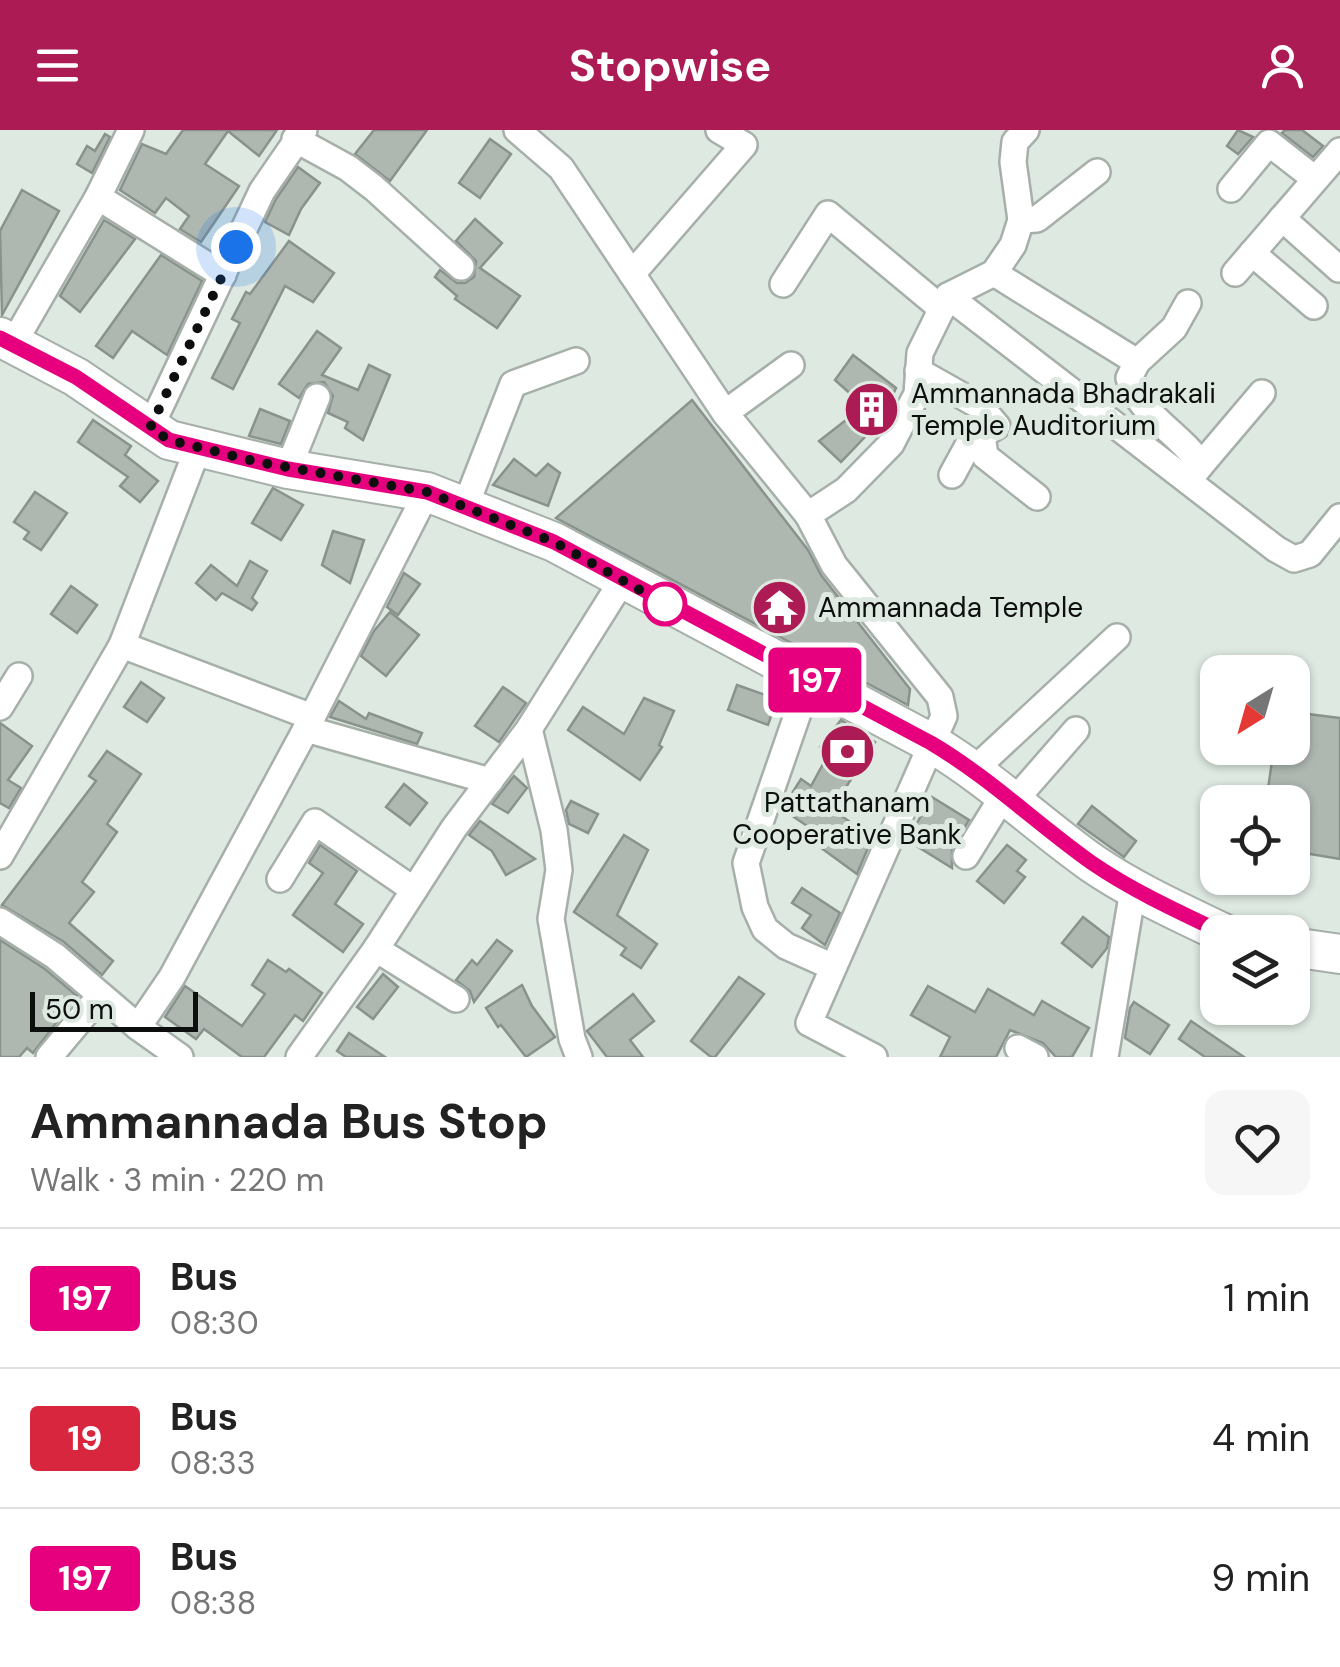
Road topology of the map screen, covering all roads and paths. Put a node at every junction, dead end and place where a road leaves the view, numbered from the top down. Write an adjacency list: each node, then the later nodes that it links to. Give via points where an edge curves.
1 (132, 130): 10 (street)
2 (518, 130): 18 (street, via 560,168)
3 (719, 130): 18 (street, via 744,145)
4 (1013, 134): 12 (street)
5 (299, 135): 14 (street, via 374,188); 17 (street, via 262,191)
6 (1340, 151): 8 (street)
7 (1096, 172): 12 (street, via 1037,219)
8 (1316, 178): 9 (street, via 1269,143); 11 (street)
9 (1231, 188)
10 (98, 197): 17 (street); 24 (street)
11 (1282, 218): 13 (street); 15 (street)
12 (1021, 220): 16 (street)
13 (1252, 253): 19 (street); 23 (street)
14 (461, 268)
15 (1339, 269)
16 (994, 273): 21 (street); 26 (street)
17 (223, 274): 32 (street)
18 (632, 274): 31 (street)
19 (1235, 274)
20 (783, 284): 21 (street, via 828,214)
21 (945, 303): 28 (street); 36 (street)
22 (1188, 303): 26 (street, via 1174,328)
23 (1314, 306)
24 (6, 341): 32 (main road, via 76,377)
25 (576, 361): 40 (street, via 513,384)
26 (1137, 362): 36 (street, via 1129,378 1135,398 1193,453)
27 (790, 365): 31 (street)
28 (918, 372): 33 (street, via 980,406 997,426); 41 (street, via 917,394 891,444 846,490)
29 (1262, 393): 36 (street)
30 (317, 397): 35 (street)
31 (726, 413): 41 (street)
32 (150, 428): 34 (main road)
33 (982, 435): 37 (street, via 970,442); 39 (street, via 984,456)
34 (198, 448): 35 (main road); 45 (street)
35 (288, 469): 38 (main road)
36 (1194, 473): 42 (street, via 1294,559 1310,554)
37 (952, 476)
38 (427, 492): 40 (main road); 49 (street)
39 (1037, 497)
40 (465, 506): 43 (main road, via 554,542)
41 (808, 515): 52 (street, via 834,565 940,697 944,716)
42 (1340, 518)
43 (622, 581): 47 (main road); 50 (street)
44 (1117, 637): 53 (street)
45 (122, 645): 49 (street); 56 (street)
46 (19, 676): 48 (street)
47 (810, 678): 52 (main road); 66 (street, via 746,862 765,930)
48 (0, 706)
49 (309, 723): 54 (street); 69 (street)
50 (529, 729): 54 (street); 73 (street, via 554,830 559,870 551,919)
51 (1076, 730): 55 (street)
52 (931, 743): 53 (main road); 66 (street)
53 (975, 769): 55 (main road)
54 (490, 781): 59 (street)
55 (1009, 797): 57 (street); 60 (main road)
56 (0, 856)
57 (966, 856)
58 (280, 879): 59 (street, via 315,822)
59 (414, 890): 63 (street)
60 (1134, 890): 62 (main road); 75 (street)
61 (0, 921): 67 (street, via 56,956)
62 (1200, 922)
63 (376, 949): 68 (street); 72 (street)
64 (1310, 950): 65 (main road)
65 (1340, 954)
66 (833, 967): 74 (street, via 809,1023)
67 (100, 996): 69 (street); 70 (street)
68 (456, 999)
69 (138, 1027): 71 (street)
70 (49, 1057)
71 (180, 1057)
72 (298, 1057)
73 (578, 1057)
74 (874, 1057)
75 (1106, 1057)

